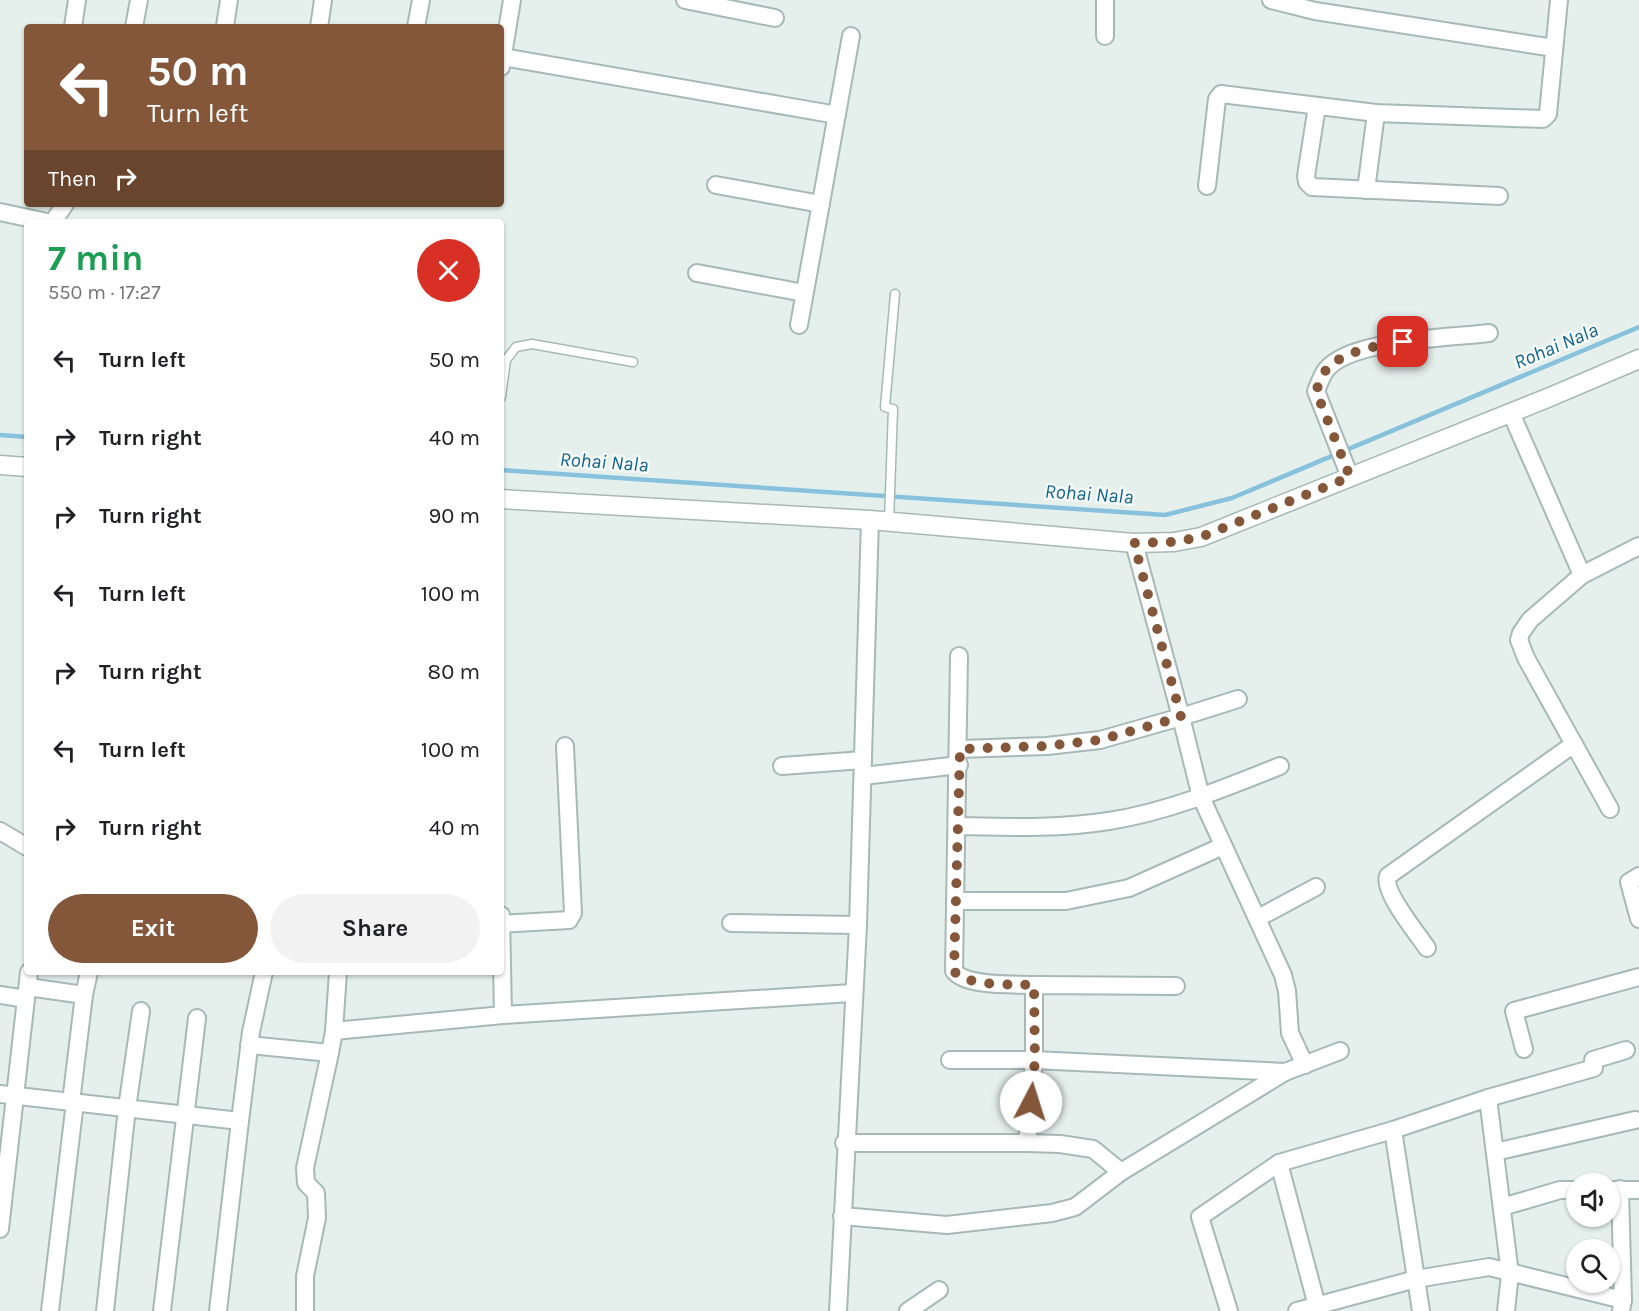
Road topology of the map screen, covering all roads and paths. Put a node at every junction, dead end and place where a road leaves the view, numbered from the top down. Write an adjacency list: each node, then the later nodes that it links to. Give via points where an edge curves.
1 (77, 0): 12 (street)
2 (139, 0): 13 (street)
3 (229, 0): 14 (street)
4 (323, 0): 15 (street)
5 (421, 0): 16 (street)
6 (512, 0): 20 (street)
7 (685, 0): 11 (street)
8 (1105, 0): 18 (street)
9 (1271, 0): 19 (street, via 1315,11)
10 (1559, 0): 19 (street)
11 (776, 18)
12 (73, 24)
13 (135, 24)
14 (225, 24)
15 (319, 24)
16 (417, 24)
17 (851, 36): 24 (street)
18 (1105, 36)
19 (1554, 48): 23 (street, via 1548,114 1544,119)
20 (504, 50)
21 (504, 63): 24 (street)
22 (1317, 106): 23 (street); 26 (street, via 1221,94 1217,99); 27 (street, via 1307,182 1312,187)
23 (1376, 113): 27 (street)
24 (837, 116): 29 (street)
25 (716, 185): 29 (street)
26 (1207, 186)
27 (1366, 190): 28 (street)
28 (1499, 196)
29 (821, 204): 33 (street)
30 (0, 212): 31 (street)
31 (33, 219)
32 (697, 273): 33 (street)
33 (804, 293): 35 (street)
34 (895, 294): 45 (lane, via 885,407 893,409)
35 (799, 325)
36 (1489, 333): 43 (street, via 1383,344 1327,368 1316,391)
37 (1639, 359): 40 (street)
38 (633, 362): 39 (lane, via 532,344 516,347 506,360)
39 (504, 375)
40 (1511, 413): 43 (street); 49 (street)
41 (0, 465): 42 (street)
42 (24, 468)
43 (1348, 472): 47 (street, via 1201,537)
44 (504, 500): 46 (street)
45 (889, 515): 46 (street); 47 (street)
46 (870, 520): 58 (street)
47 (1134, 543): 52 (street)
48 (1639, 546): 49 (street)
49 (1582, 575): 53 (street, via 1530,620 1520,640)
50 (959, 656): 55 (street)
51 (1238, 699): 52 (street)
52 (1181, 717): 55 (street, via 1100,740); 59 (street)
53 (1574, 744): 60 (street); 73 (street, via 1388,876 1389,892)
54 (566, 746): 71 (street, via 573,914 569,920)
55 (959, 757): 58 (street); 61 (street)
56 (782, 766): 58 (street)
57 (1280, 766): 59 (street)
58 (863, 768): 72 (street)
59 (1201, 797): 61 (street, via 1110,821 1042,828); 64 (street)
60 (1610, 809)
61 (957, 826): 67 (street)
62 (0, 831): 63 (street)
63 (24, 845)
64 (1223, 846): 67 (street, via 1129,888 1066,901); 68 (street)
65 (1639, 876): 69 (street, via 1629,882)
66 (1316, 886): 68 (street)
67 (955, 901): 79 (street, via 954,971 959,977 976,982)
68 (1258, 918): 96 (street, via 1283,975 1290,1033)
69 (1639, 920)
70 (731, 922): 72 (street)
71 (504, 924)
72 (858, 925): 82 (street)
73 (1427, 948)
74 (88, 975): 84 (street)
75 (263, 975): 89 (street)
76 (338, 975): 88 (street)
77 (502, 975): 86 (street)
78 (1639, 977): 90 (street, via 1514,1011)
79 (1034, 985): 81 (street); 95 (street)
80 (28, 986): 83 (street); 84 (street); 98 (street)
81 (1176, 986)
82 (852, 993): 86 (street); 106 (street)
83 (0, 995)
84 (84, 995): 100 (street)
85 (141, 1011): 101 (street)
86 (503, 1015): 88 (street)
87 (197, 1018): 102 (street)
88 (333, 1031): 93 (street)
89 (249, 1045): 93 (street); 103 (street)
90 (1524, 1049)
91 (1626, 1050): 99 (street, via 1593,1060 1594,1068)
92 (1340, 1051): 96 (street)
93 (330, 1053): 127 (street, via 305,1168 306,1183 316,1193 317,1218 305,1276)
94 (950, 1060): 95 (street)
95 (1035, 1060): 97 (street); 107 (street)
96 (1305, 1065): 97 (street)
97 (1285, 1072): 110 (street)
98 (8, 1095): 100 (street); 117 (street)
99 (1488, 1098): 105 (street); 108 (street)
100 (73, 1102): 101 (street); 123 (street)
101 (127, 1108): 102 (street); 124 (street)
102 (184, 1114): 103 (street); 125 (street)
103 (240, 1120): 126 (street)
104 (1635, 1120): 108 (street)
105 (1393, 1130): 109 (street); 119 (street)
106 (844, 1143): 107 (street); 115 (street)
107 (1027, 1143): 110 (street, via 1093,1149)
108 (1495, 1152): 114 (street)
109 (1279, 1163): 122 (street); 130 (street, via 1200,1217)
110 (1121, 1172): 115 (street, via 1076,1207 1052,1213 947,1225)
111 (1566, 1190): 114 (street)
112 (1620, 1190): 113 (street)
113 (1639, 1190)
114 (1502, 1207): 118 (street)
115 (842, 1216): 128 (street)
116 (1617, 1227): 121 (street)
117 (0, 1229)
118 (1510, 1274): 119 (street, via 1489,1267); 121 (street); 133 (street)
119 (1416, 1279): 122 (street); 132 (street)
120 (939, 1290): 129 (street)
121 (1622, 1305)
122 (1317, 1306): 131 (street)
123 (50, 1311)
124 (105, 1311)
125 (162, 1311)
126 (218, 1311)
127 (305, 1311)
128 (838, 1311)
129 (908, 1311)
130 (1229, 1311)
131 (1296, 1311)
132 (1421, 1311)
133 (1506, 1311)

